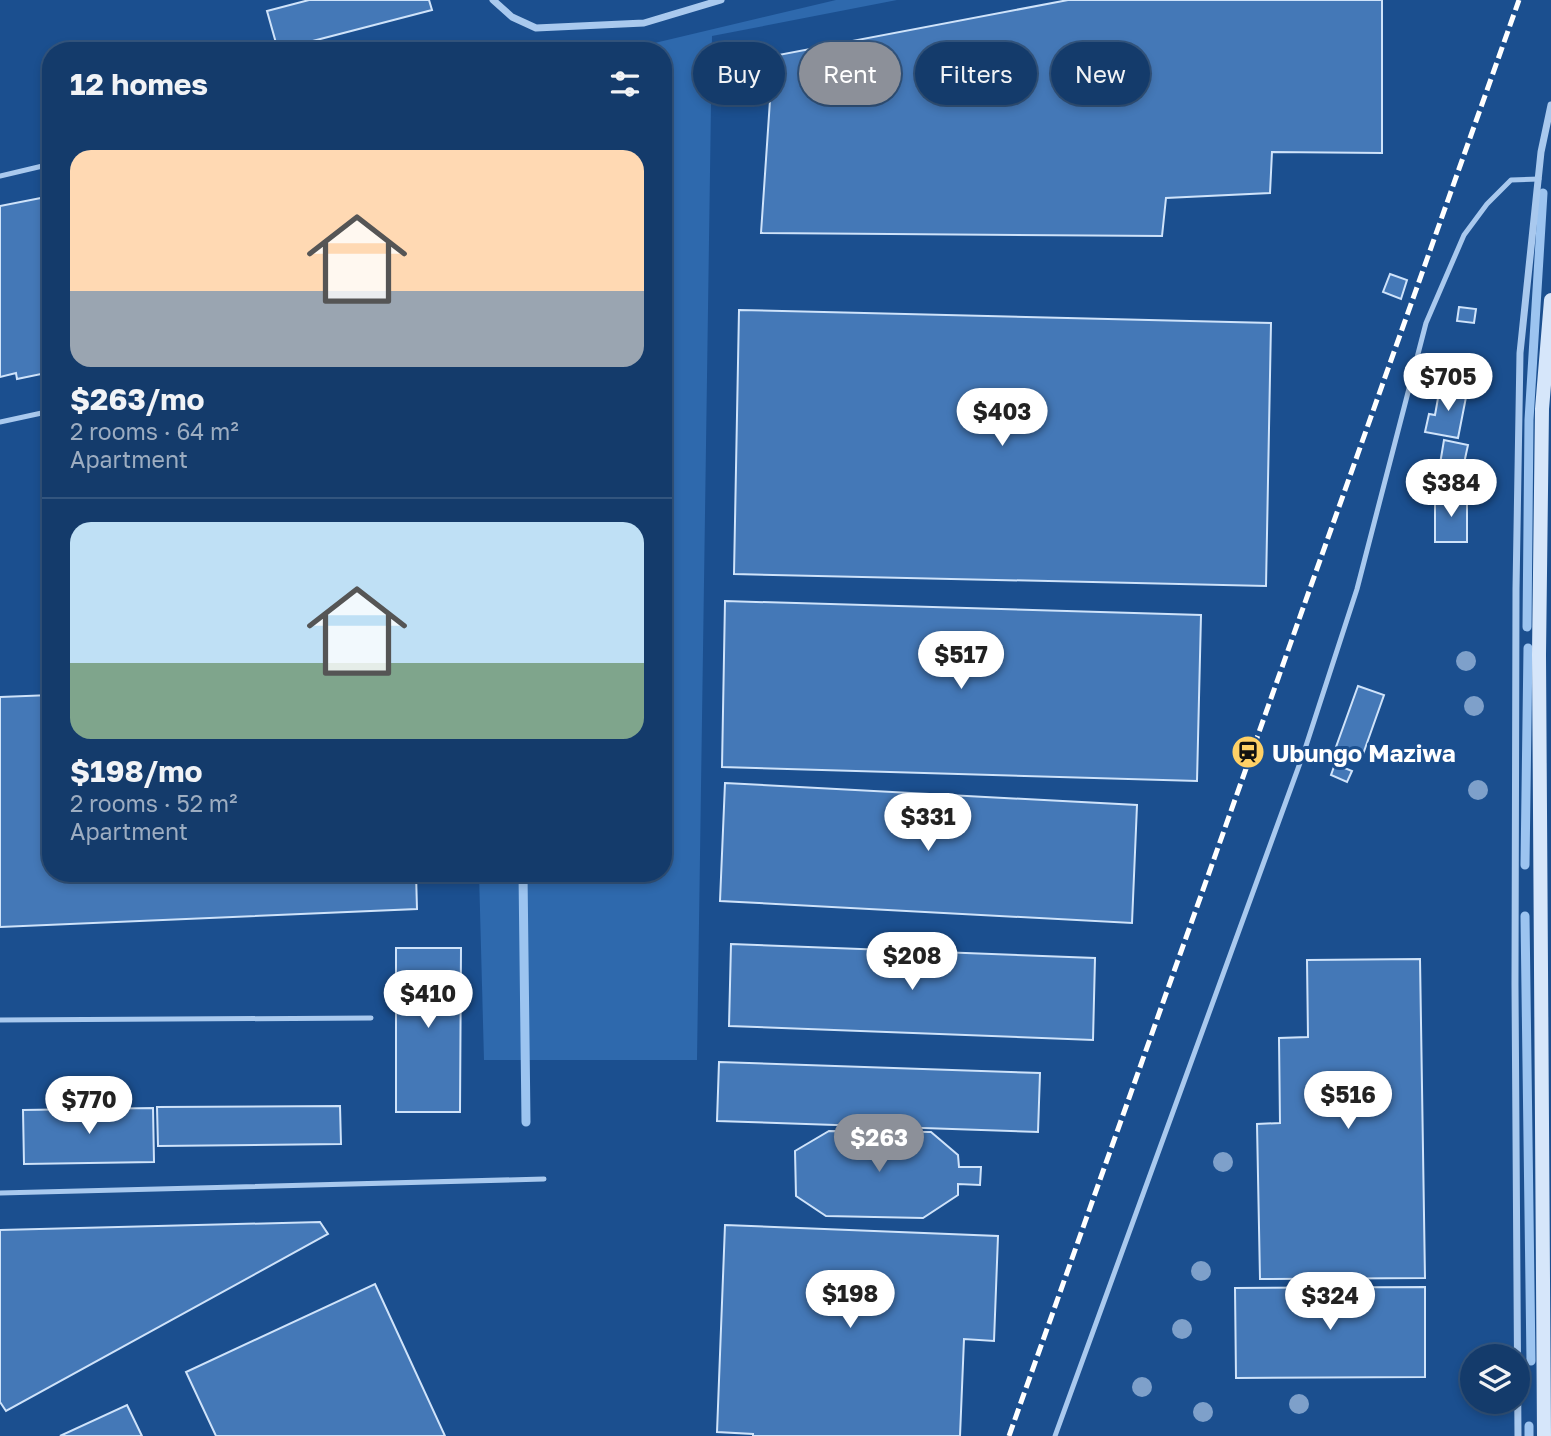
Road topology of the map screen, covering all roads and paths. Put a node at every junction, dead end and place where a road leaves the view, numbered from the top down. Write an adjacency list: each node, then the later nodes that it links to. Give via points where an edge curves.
1 (493, 0): 2 (street, via 512,17 536,28 644,23)
2 (721, 0)
3 (1551, 105): 6 (street)
4 (42, 166): 5 (lane)
5 (0, 176)
6 (1539, 179): 15 (lane, via 1511,180 1487,204 1464,235 1426,323 1357,589 1304,752); 16 (street, via 1520,353 1516,575)
7 (1551, 300): 10 (main road, via 1542,409)
8 (42, 413): 9 (lane)
9 (0, 422)
10 (1545, 654): 17 (main road)
11 (371, 1018): 12 (lane)
12 (0, 1020)
13 (544, 1179): 14 (lane)
14 (0, 1193)
15 (1055, 1436)
16 (1518, 1436)
17 (1544, 1436)

